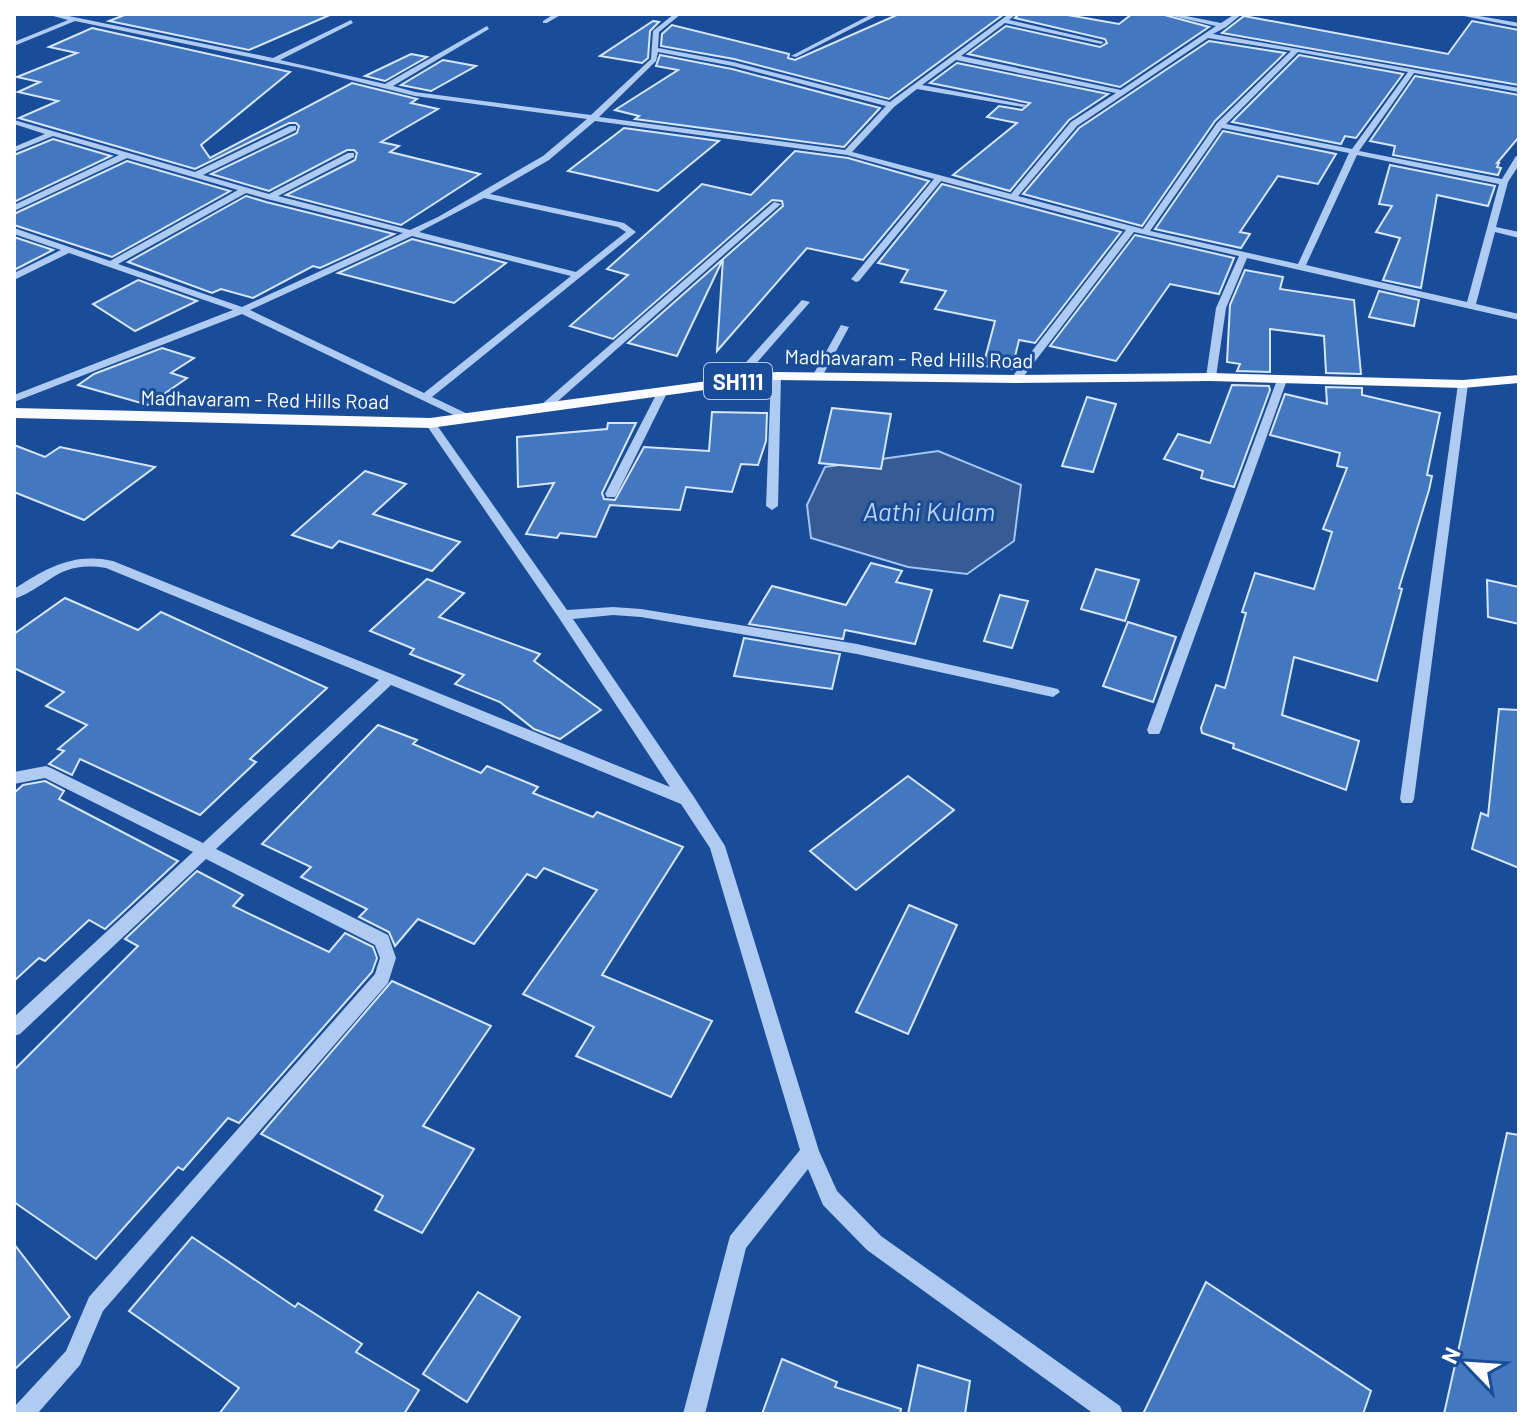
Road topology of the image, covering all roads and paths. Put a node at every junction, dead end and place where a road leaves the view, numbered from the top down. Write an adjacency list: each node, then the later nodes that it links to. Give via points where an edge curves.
1 (49, 14): 9 (street)
2 (559, 14): 12 (street)
3 (678, 14): 19 (street, via 656,31)
4 (877, 14): 21 (street)
5 (1013, 14): 10 (street)
6 (1167, 14): 14 (street)
7 (1239, 14): 14 (street)
8 (1457, 14): 13 (street)
9 (75, 20): 18 (street); 23 (street)
10 (1004, 21): 17 (street); 22 (street)
11 (351, 22): 23 (street)
12 (545, 22)
13 (1519, 25)
14 (1224, 26): 16 (street)
15 (487, 28): 26 (street)
16 (1210, 36): 20 (street); 28 (street)
17 (1101, 42)
18 (14, 44)
19 (654, 49): 29 (street); 31 (street, via 654,60)
20 (1296, 50): 24 (street); 33 (street)
21 (794, 56)
22 (954, 57): 25 (street); 28 (street)
23 (274, 60): 26 (street)
24 (1413, 70): 27 (street); 37 (street)
25 (914, 86): 29 (street); 30 (street)
26 (386, 87): 31 (street)
27 (1519, 90)
28 (1122, 92): 48 (street, via 1074,124)
29 (891, 105): 38 (street)
30 (1023, 105)
31 (593, 118): 38 (street); 46 (street, via 546,158)
32 (14, 122): 35 (street)
33 (1220, 125): 37 (street); 54 (street)
34 (293, 128): 42 (street)
35 (51, 134): 36 (street); 39 (street)
36 (14, 150)
37 (1354, 152): 44 (street); 60 (street)
38 (847, 153): 43 (street)
39 (126, 155): 42 (street); 50 (street)
40 (351, 155): 47 (street)
41 (1519, 158): 44 (street)
42 (196, 175): 45 (street)
43 (939, 178): 48 (street); 63 (street)
44 (1504, 182): 52 (street)
45 (245, 190): 47 (street); 59 (street)
46 (483, 195): 55 (street); 61 (street, via 629,228 628,236)
47 (270, 197): 55 (street)
48 (1013, 197): 51 (street)
49 (777, 204): 80 (street)
50 (14, 208)
51 (1132, 228): 54 (street); 72 (street)
52 (1493, 229): 56 (street); 65 (street)
53 (14, 231): 57 (street)
54 (1145, 232): 58 (street)
55 (412, 233): 61 (street); 66 (street)
56 (1519, 235)
57 (69, 250): 59 (street); 62 (street)
58 (1244, 255): 60 (street); 71 (street, via 1221,308)
59 (111, 264): 66 (street)
60 (1301, 267): 65 (street)
61 (578, 275): 78 (street)
62 (14, 277)
63 (856, 279)
64 (805, 302): 75 (street)
65 (1471, 305): 67 (street)
66 (242, 310): 78 (street); 79 (street)
67 (1519, 317)
68 (844, 327): 69 (street)
69 (818, 375): 70 (main road, Madhavaram - Red Hills Road / SH111); 72 (main road, Madhavaram - Red Hills Road / SH111)
70 (776, 376): 75 (main road, Madhavaram - Red Hills Road / SH111); 85 (street)
71 (1211, 377): 72 (main road, Madhavaram - Red Hills Road / SH111); 74 (main road, Madhavaram - Red Hills Road / SH111)
72 (1016, 379)
73 (1519, 379): 76 (main road, Madhavaram - Red Hills Road / SH111)
74 (1282, 380): 76 (main road, Madhavaram - Red Hills Road / SH111); 90 (street)
75 (734, 382): 77 (main road, Madhavaram - Red Hills Road / SH111)
76 (1463, 384): 92 (street)
77 (663, 391): 80 (main road, Madhavaram - Red Hills Road / SH111); 84 (street)
78 (425, 397): 82 (street)
79 (14, 399)
80 (545, 407): 82 (main road, Madhavaram - Red Hills Road / SH111)
81 (14, 413): 83 (main road, Madhavaram - Red Hills Road / SH111)
82 (468, 418): 83 (main road, Madhavaram - Red Hills Road / SH111)
83 (430, 423): 87 (street)
84 (611, 494)
85 (772, 506)
86 (14, 595): 88 (street, via 66,562 89,559)
87 (564, 615): 89 (street, via 641,613 857,649); 93 (street)
88 (390, 678): 93 (street); 94 (street)
89 (1053, 692)
90 (1154, 730)
91 (14, 778): 94 (street, via 46,772)
92 (1407, 799)
93 (689, 801): 96 (street, via 717,846)
94 (204, 851): 95 (street); 97 (street, via 382,940 388,958 382,978 96,1304 73,1358)
95 (14, 1028)
96 (810, 1152): 98 (street, via 737,1243); 99 (street, via 830,1198 874,1243)
97 (23, 1414)
98 (694, 1414)
99 (1112, 1414)

